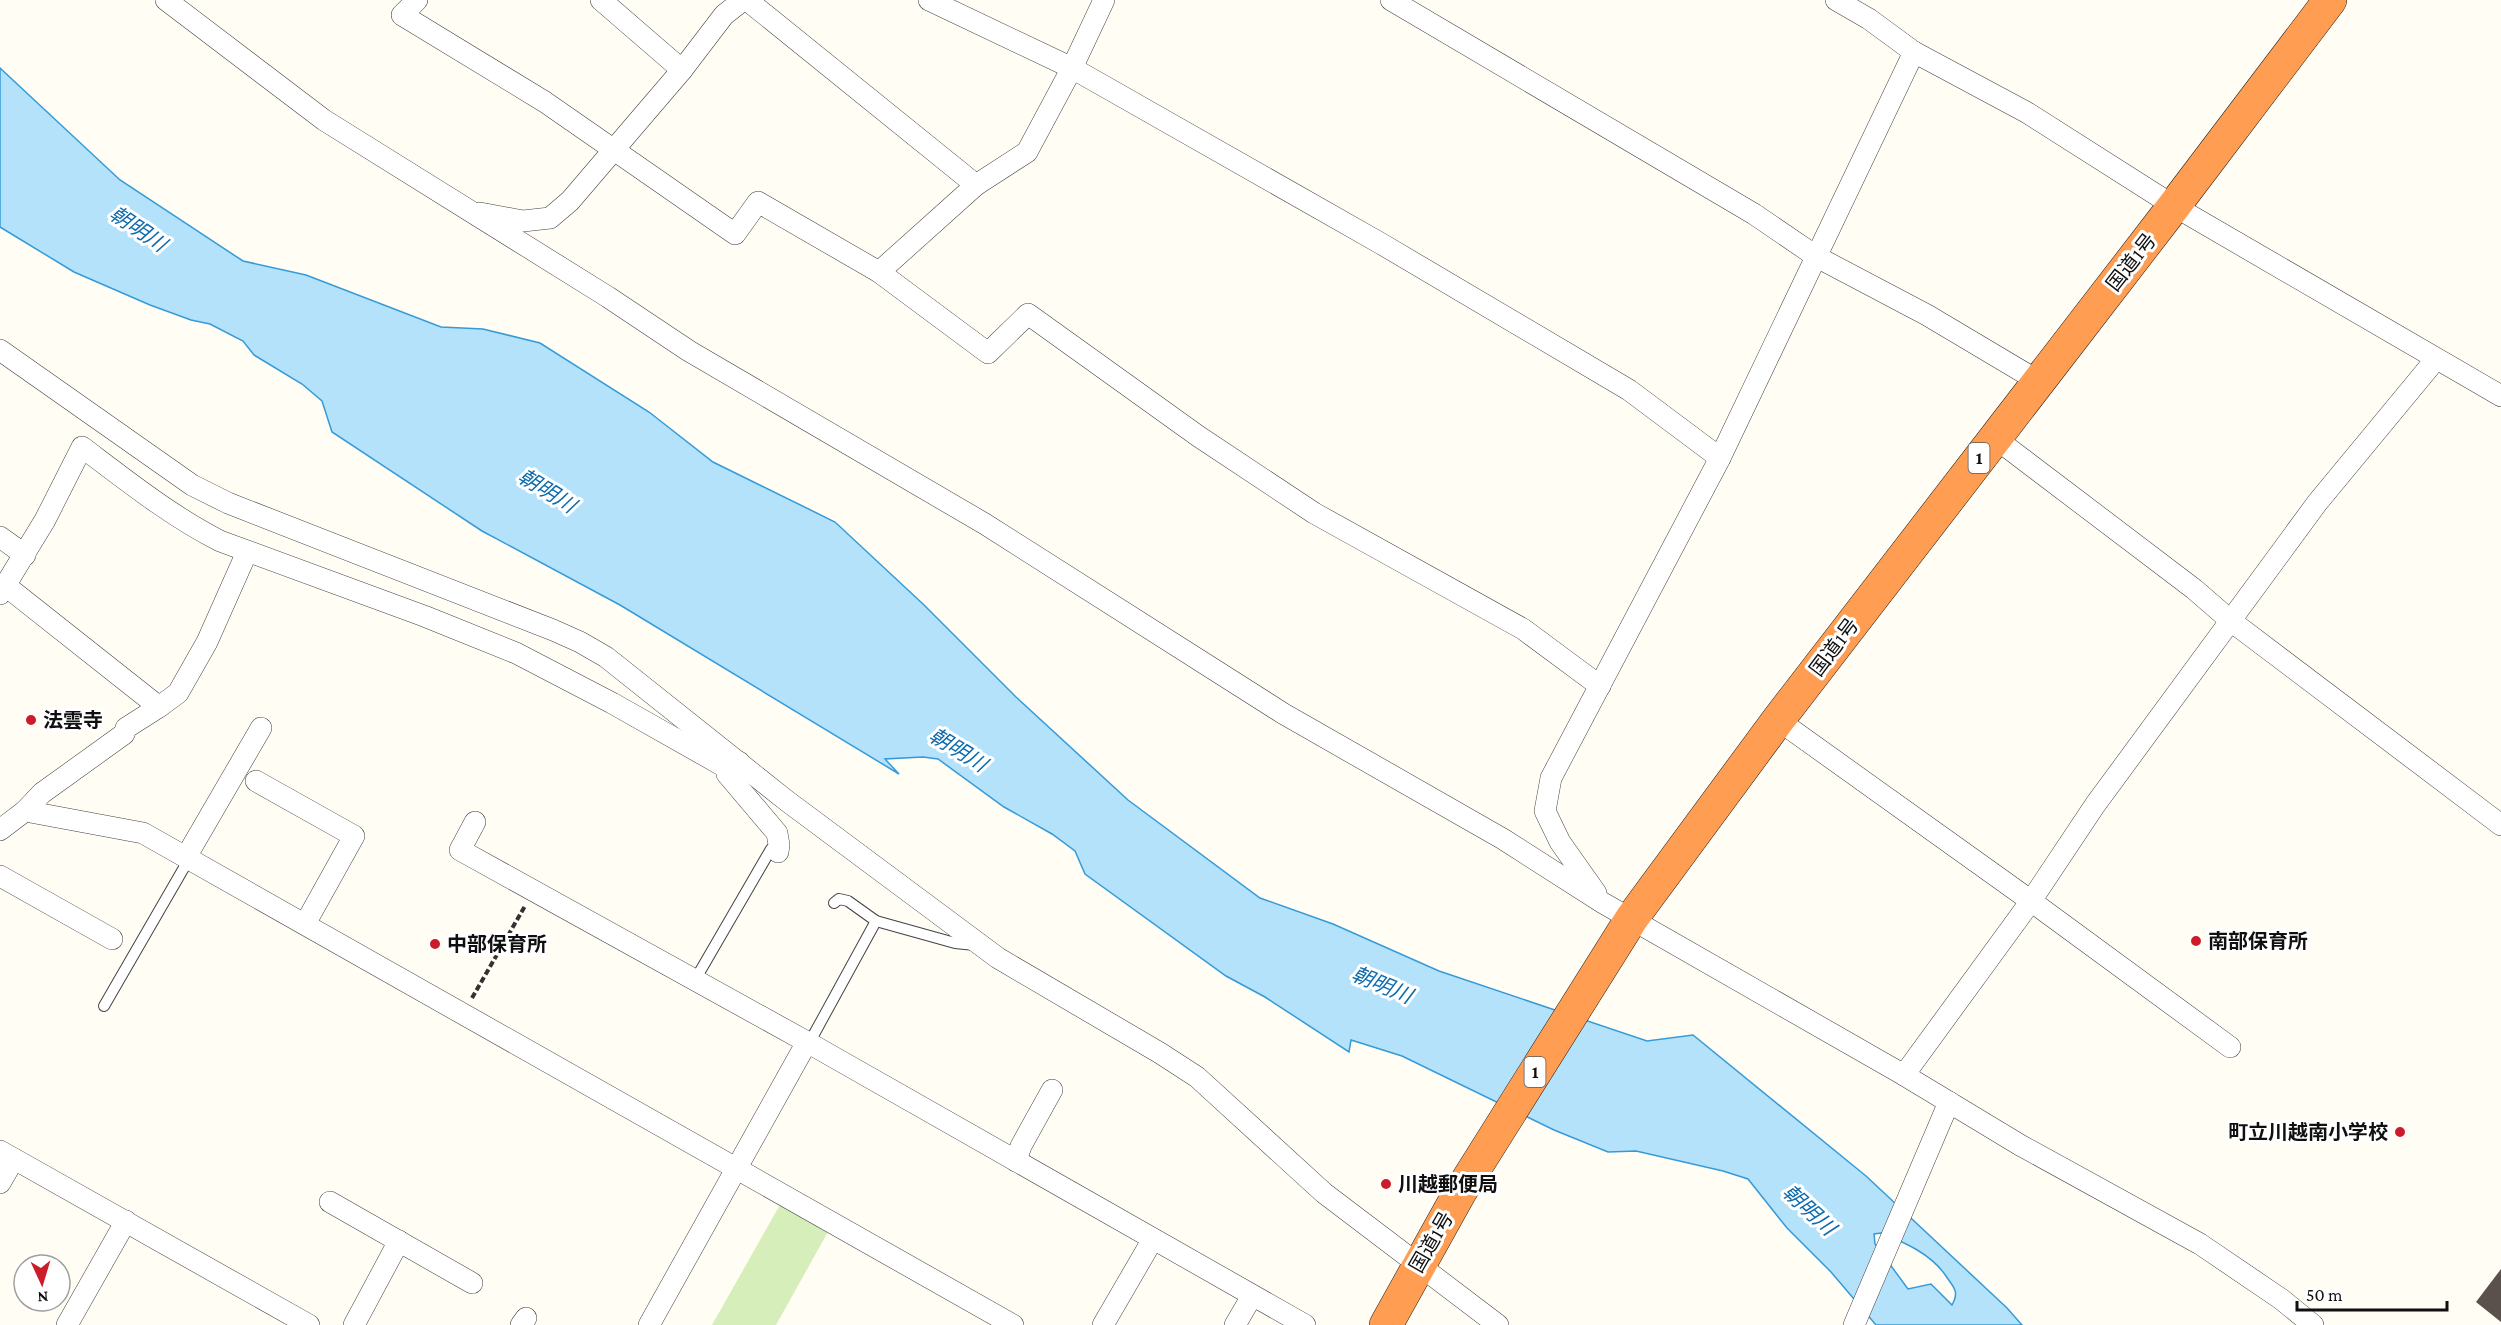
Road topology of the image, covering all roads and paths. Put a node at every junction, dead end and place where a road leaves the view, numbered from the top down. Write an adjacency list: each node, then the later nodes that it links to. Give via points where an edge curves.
1 (166, 0): 16 (street, via 324,120)
2 (417, 0): 13 (street, via 402,15 545,102)
3 (601, 0): 12 (street)
4 (745, 0): 12 (street, via 724,15); 14 (street)
5 (929, 0): 11 (street)
6 (1104, 0): 11 (street)
7 (1391, 0): 17 (street, via 1754,214)
8 (1836, 0): 10 (street)
9 (2330, 0): 15 (highway, 国道1号 / 1)
10 (1914, 52): 15 (street, via 2026,112); 17 (street)
11 (1072, 68): 14 (street, via 1027,152); 24 (street, via 1629,390)
12 (682, 70): 13 (street)
13 (614, 150): 16 (street, via 550,218 524,221); 18 (street, via 735,234 758,202)
14 (976, 185): 18 (street)
15 (2174, 206): 20 (street); 21 (highway, 国道1号 / 1)
16 (465, 209): 46 (street, via 689,351 985,524 1284,714 1503,839)
17 (1816, 257): 21 (street, via 1927,315); 24 (street)
18 (879, 272): 30 (street, via 988,353 1028,314 1305,507 1523,629)
19 (0, 350): 34 (street, via 192,485 228,503 580,642 606,657)
20 (2436, 359): 22 (street); 29 (street, via 2317,503)
21 (2038, 381): 23 (highway, 国道1号 / 1)
22 (2501, 396)
23 (1995, 438): 29 (street); 32 (highway, 国道1号 / 1)
24 (1719, 458): 30 (street)
25 (0, 537): 27 (street)
26 (247, 552): 27 (street, via 198,530 82,447); 31 (street, via 207,642 178,693); 34 (street, via 516,653)
27 (26, 555): 28 (street)
28 (3, 590): 31 (street)
29 (2231, 621): 38 (street); 44 (street, via 2095,805)
30 (1600, 686): 46 (street, via 1551,778 1545,811 1560,842)
31 (159, 707): 36 (street, via 42,793)
32 (1778, 720): 44 (street); 47 (highway, 国道1号 / 1)
33 (261, 728): 41 (street)
34 (733, 765): 40 (street, via 727,774 777,833 779,845); 51 (street)
35 (256, 781): 49 (street, via 354,836)
36 (26, 810): 39 (street); 41 (street, via 143,833)
37 (475, 822): 43 (street, via 460,850)
38 (2501, 825)
39 (0, 830)
40 (775, 850): 52 (lane)
41 (188, 858): 49 (street); 53 (lane)
42 (0, 876): 50 (street)
43 (534, 891): 52 (street); 54 (path)
44 (2031, 901): 56 (street); 57 (street)
45 (834, 903): 48 (lane, via 839,899 848,901)
46 (1604, 903): 47 (street)
47 (1632, 918): 57 (street); 68 (highway, 国道1号 / 1)
48 (876, 921): 51 (lane, via 955,943); 55 (lane)
49 (305, 924): 54 (street)
50 (112, 939)
51 (982, 946): 68 (street, via 1197,1077 1324,1193)
52 (695, 980): 55 (street)
53 (104, 1006)
54 (463, 1015): 62 (street)
55 (807, 1042): 61 (street); 62 (street)
56 (2229, 1047)
57 (1904, 1075): 59 (street)
58 (1052, 1090): 61 (street)
59 (1949, 1102): 81 (street); 82 (street, via 2200,1244)
60 (7, 1155): 63 (street); 65 (street)
61 (1016, 1161): 66 (street)
62 (737, 1169): 74 (street); 75 (street)
63 (0, 1183)
64 (330, 1202): 67 (street)
65 (126, 1221): 71 (street); 72 (street)
66 (1153, 1239): 70 (street); 76 (street)
67 (399, 1241): 69 (street); 73 (street)
68 (1419, 1264): 79 (highway, 国道1号 / 1); 80 (street)
69 (472, 1283)
70 (1252, 1296): 77 (street); 78 (street)
71 (67, 1325)
72 (309, 1325)
73 (354, 1325)
74 (649, 1325)
75 (1013, 1325)
76 (1103, 1325)
77 (1235, 1325)
78 (1305, 1325)
79 (1386, 1325)
80 (1498, 1325)
81 (1854, 1325)
82 (2313, 1325)

